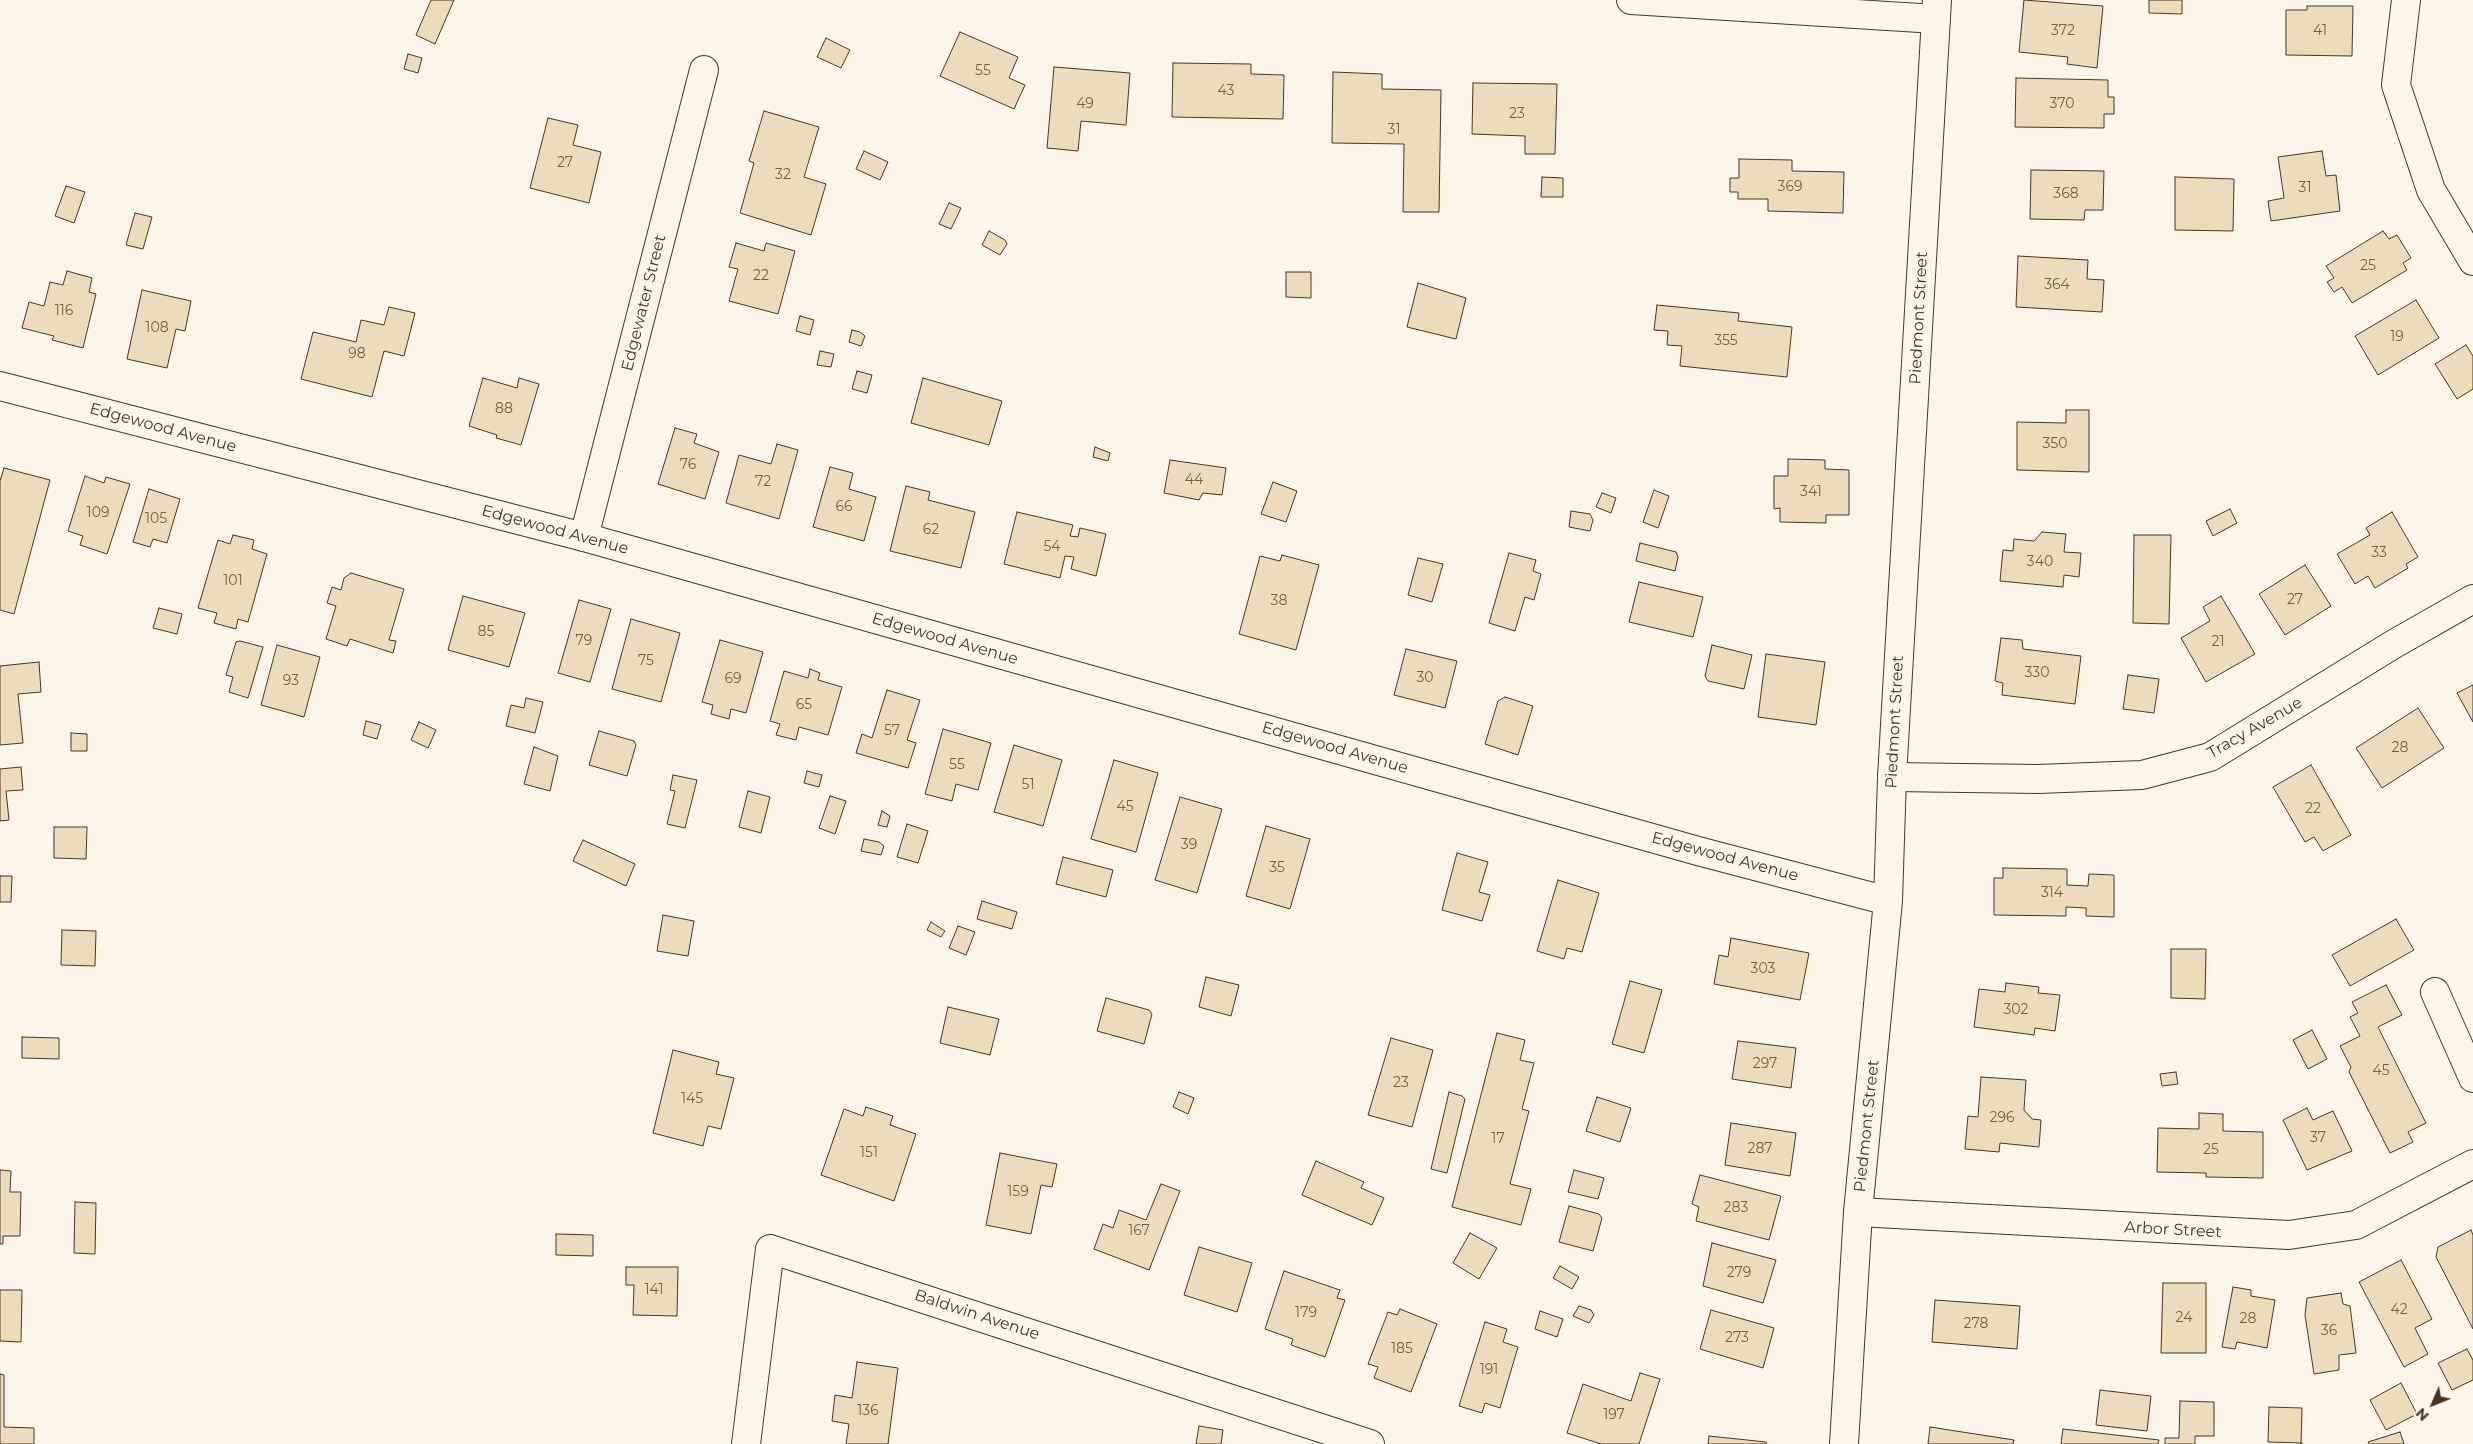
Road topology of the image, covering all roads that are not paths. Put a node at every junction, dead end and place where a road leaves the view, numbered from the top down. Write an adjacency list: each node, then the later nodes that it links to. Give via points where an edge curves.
1 (1632, 0): 3 (street)
2 (2406, 0): 5 (street, via 2396,85 2431,190)
3 (1936, 10): 9 (street, Piedmont Street)
4 (704, 70): 7 (street, Edgewater Street)
5 (2473, 261)
6 (0, 386): 7 (street, Edgewood Avenue)
7 (584, 537): 10 (street, Edgewood Avenue, via 1698,851)
8 (2473, 599): 9 (street, Tracy Avenue, via 2210,756 2142,776 2038,779)
9 (1892, 777): 10 (street, Piedmont Street)
10 (1888, 901): 14 (street, Piedmont Street)
11 (2435, 992): 12 (street)
12 (2473, 1078)
13 (2473, 1164): 14 (street, Arbor Street, via 2356,1225 2289,1236)
14 (1858, 1212): 17 (street, Piedmont Street)
15 (746, 1444): 16 (street, Baldwin Avenue, via 770,1249)
16 (1370, 1444)
17 (1844, 1444)

